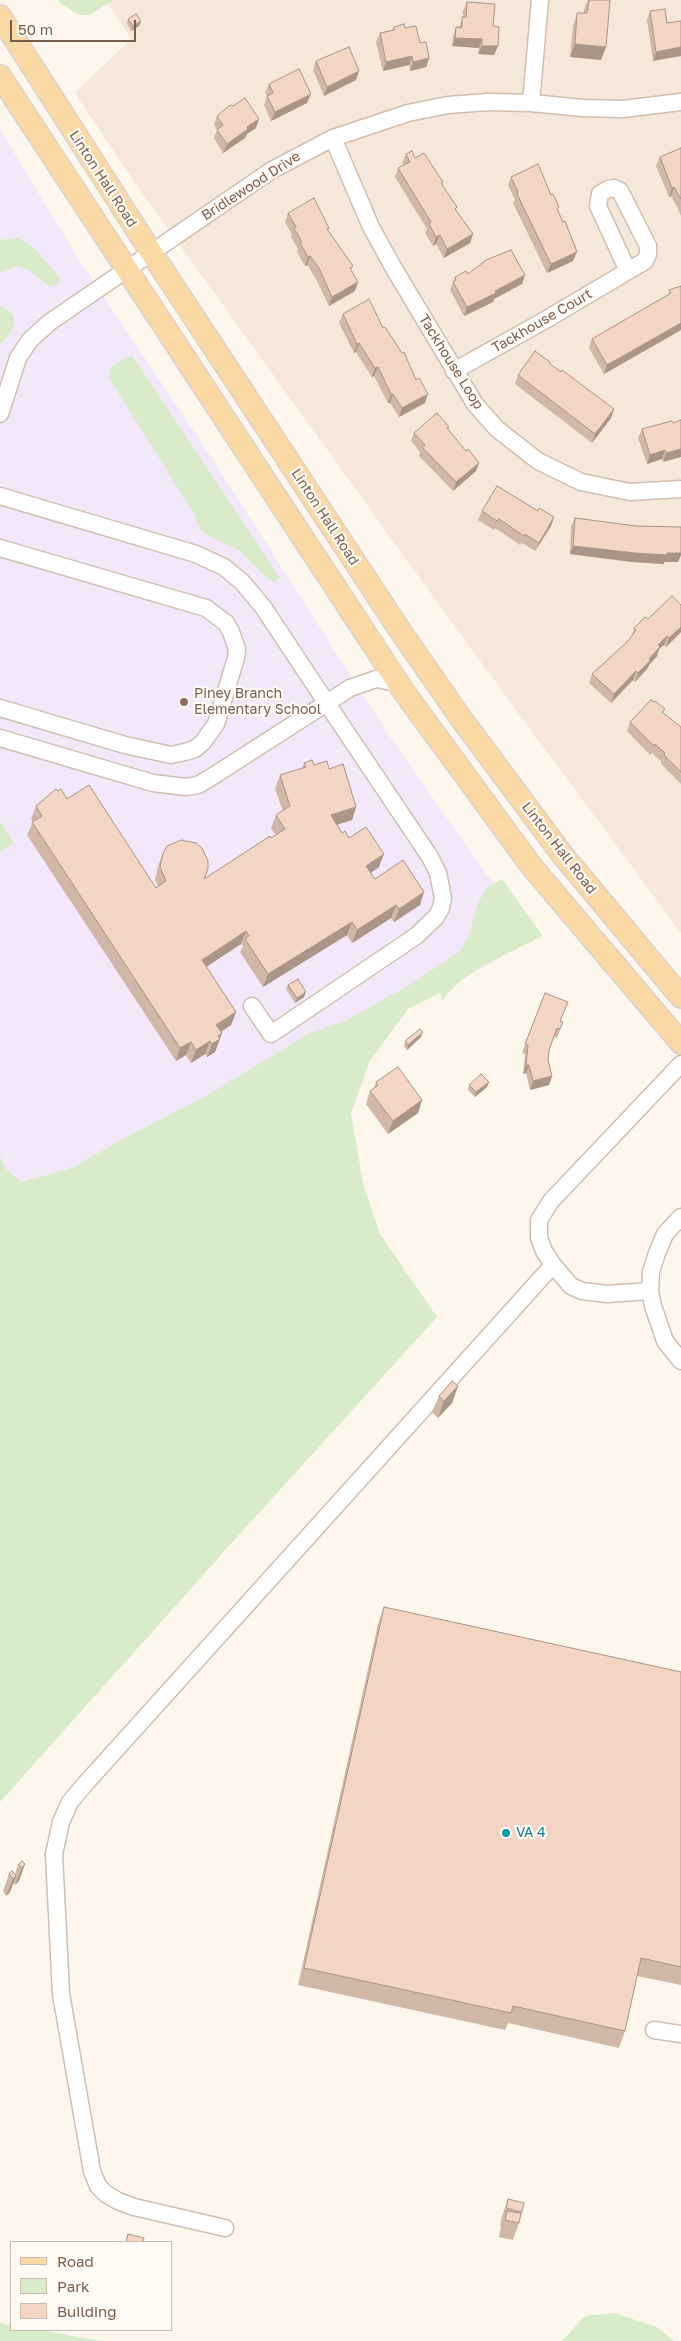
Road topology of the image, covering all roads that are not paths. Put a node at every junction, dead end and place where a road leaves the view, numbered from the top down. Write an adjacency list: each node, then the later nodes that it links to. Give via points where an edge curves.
1 (540, 0): 5 (street)
2 (0, 16): 7 (main road, Linton Hall Road)
3 (0, 76): 8 (main road)
4 (681, 102): 5 (street, Bridlewood Drive, via 623,109)
5 (531, 103): 6 (street, Bridlewood Drive, via 448,105 366,125)
6 (333, 138): 7 (street, Bridlewood Drive, via 272,170); 10 (street, Tackhouse Loop, via 372,227)
7 (150, 252): 8 (street, Bridlewood Drive); 19 (main road, Linton Hall Road, via 460,717 561,854)
8 (126, 269): 11 (street, Bridlewood Drive, via 50,322 30,340 18,358); 15 (main road)
9 (628, 271): 10 (street, Tackhouse Court)
10 (454, 371): 12 (street, Tackhouse Loop, via 475,404 497,429 560,474 602,488 623,491)
11 (0, 414)
12 (681, 489)
13 (0, 496): 16 (street, via 196,554 224,567 263,607)
14 (0, 548): 17 (street, via 206,608 226,623 237,649 216,724 203,742 185,752 171,755 133,747)
15 (398, 684): 16 (street, via 376,679 350,688); 21 (main road, via 532,867)
16 (326, 702): 18 (street, via 210,778 186,787 153,783); 20 (street, via 430,857 442,888 441,908 416,936 271,1034)
17 (0, 708)
18 (0, 738)
19 (681, 997)
20 (252, 1006)
21 (681, 1043)
22 (681, 1064): 24 (street, via 543,1211 539,1220 539,1238)
23 (681, 1216): 25 (street, via 665,1234 657,1253)
24 (553, 1265): 25 (street, via 571,1286 582,1291 624,1294); 29 (street, via 86,1783 70,1802 61,1822 54,1854 61,1994 92,2171 98,2186 106,2194 134,2207)
25 (650, 1291): 26 (street, via 665,1341)
26 (681, 1361)
27 (654, 2030): 28 (street)
28 (681, 2034)
29 (225, 2228)

